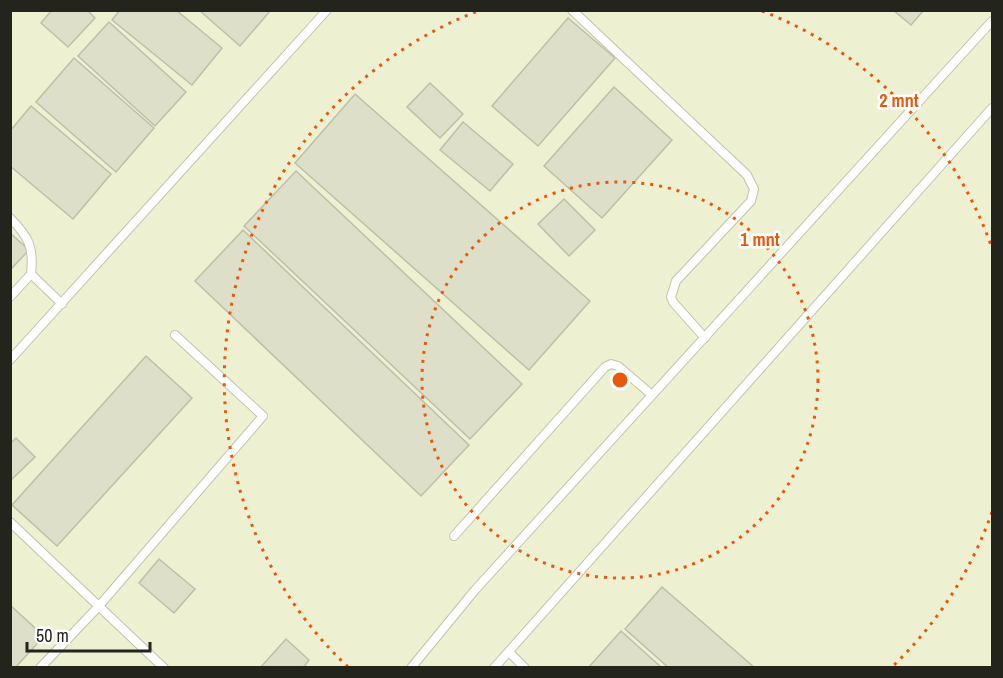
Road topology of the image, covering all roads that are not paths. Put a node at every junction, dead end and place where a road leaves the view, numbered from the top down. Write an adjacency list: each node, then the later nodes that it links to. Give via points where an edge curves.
1 (327, 10): 8 (lane)
2 (572, 10): 10 (lane, via 747,175 754,189 751,201 672,290 673,302)
3 (993, 21): 10 (lane)
4 (993, 108): 16 (lane)
5 (10, 218): 6 (lane, via 30,242 34,254)
6 (32, 273): 7 (lane); 8 (lane)
7 (10, 297)
8 (62, 304): 11 (lane)
9 (175, 335): 15 (lane, via 263,416)
10 (705, 338): 12 (lane)
11 (10, 360)
12 (652, 395): 14 (lane, via 618,366 606,367); 19 (lane, via 475,590)
13 (10, 522): 15 (lane)
14 (454, 536)
15 (99, 606): 17 (lane); 18 (lane)
16 (509, 652): 20 (lane); 21 (lane)
17 (40, 668)
18 (164, 668)
19 (411, 668)
20 (494, 668)
21 (525, 668)

